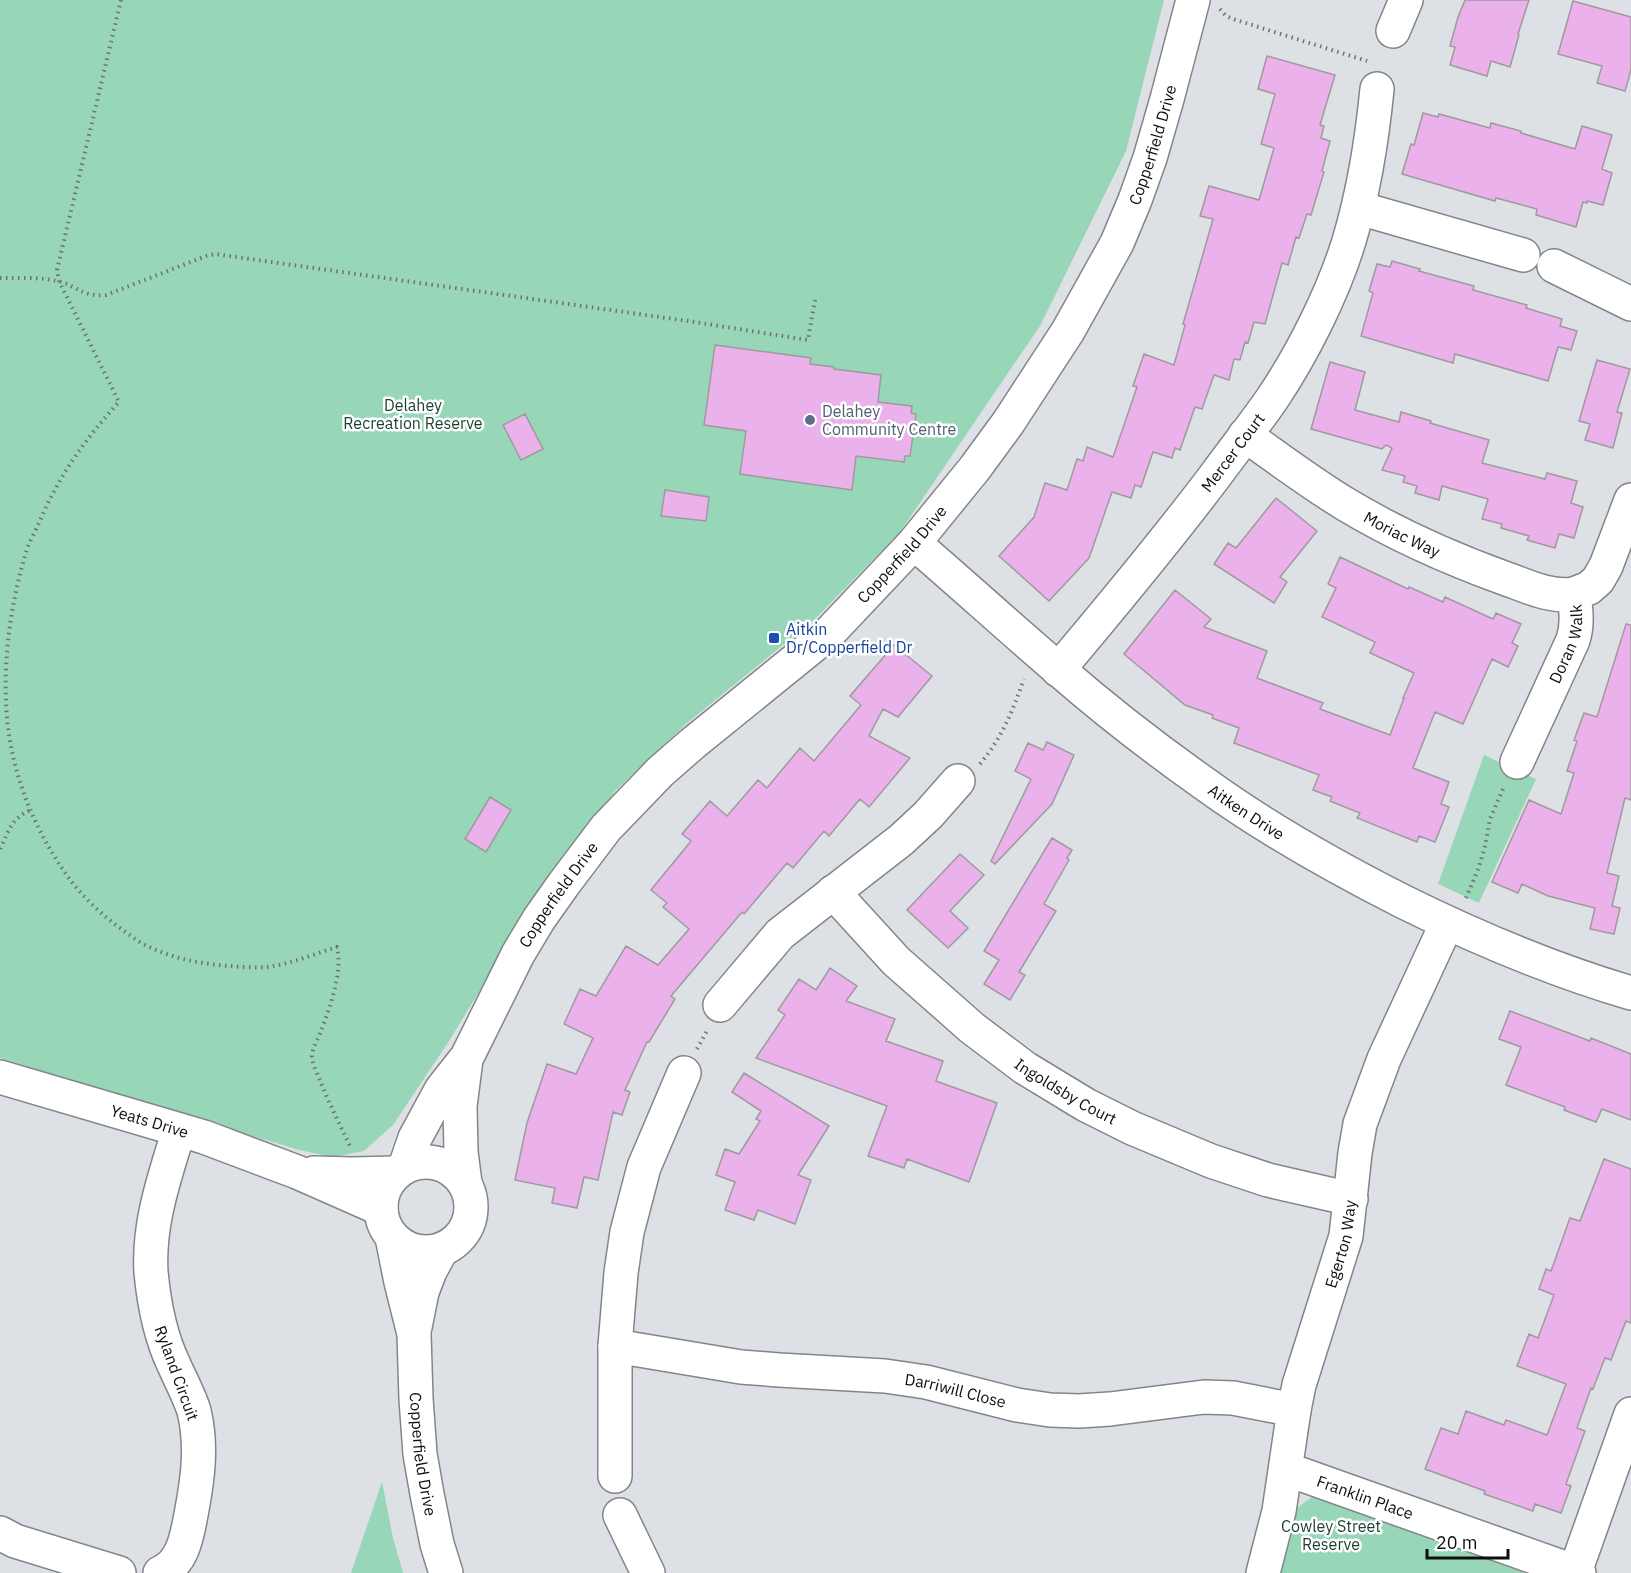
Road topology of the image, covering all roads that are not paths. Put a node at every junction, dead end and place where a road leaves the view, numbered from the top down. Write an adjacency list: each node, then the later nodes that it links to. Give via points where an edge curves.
1 (1193, 0): 11 (street, Copperfield Drive, via 1150,158 1117,243 1068,331 1008,423)
2 (1406, 0): 3 (street)
3 (1393, 31)
4 (1374, 76): 5 (street, Mercer Court, via 1369,156)
5 (1359, 208): 6 (street); 9 (street, Mercer Court, via 1317,319 1272,398)
6 (1523, 255)
7 (1554, 266): 8 (street)
8 (1631, 304)
9 (1245, 435): 12 (street, Moriac Way, via 1390,530 1518,583 1554,595); 13 (street, Mercer Court, via 1129,586)
10 (1631, 500): 12 (street, Doran Walk, via 1598,580)
11 (915, 543): 13 (street, Aitken Drive); 20 (street, Copperfield Drive, via 829,633 684,750 606,828 518,954)
12 (1574, 594): 14 (street, Doran Walk, via 1577,627 1573,640)
13 (1058, 670): 17 (street, Aitken Drive, via 1246,812 1363,881)
14 (1516, 762)
15 (958, 780): 16 (street, via 901,840)
16 (833, 892): 19 (street, via 780,934); 27 (street, Ingoldsby Court, via 896,961 972,1028 1025,1068 1086,1105 1211,1161 1268,1180)
17 (1447, 923): 18 (street, Aitken Drive, via 1537,962); 27 (street, Egerton Way, via 1384,1059 1360,1124)
18 (1631, 993)
19 (720, 1005)
20 (466, 1057): 24 (street, Copperfield Drive, via 441,1090); 26 (street, Copperfield Drive, via 460,1106)
21 (684, 1073): 31 (street, via 644,1167 627,1232)
22 (0, 1077): 23 (street, Yeats Drive)
23 (179, 1130): 25 (street, Yeats Drive); 38 (street, Ryland Circuit, via 151,1240 155,1306 162,1336 194,1412 200,1454 187,1538)
24 (401, 1170): 25 (street, Yeats Drive, via 352,1174); 26 (street, via 431,1162 456,1173); 28 (street, via 382,1196)
25 (297, 1172): 28 (street, Yeats Drive)
26 (465, 1183): 29 (street, via 472,1209 469,1222 463,1233)
27 (1351, 1199): 32 (street, Egerton Way, via 1346,1236)
28 (387, 1223): 29 (street, via 403,1245 415,1251); 30 (street, Copperfield Drive)
29 (442, 1249): 30 (street, Copperfield Drive, via 422,1292)
30 (414, 1335): 41 (street, Copperfield Drive, via 420,1454)
31 (615, 1346): 32 (street, Darriwill Close, via 741,1367 895,1377 1050,1410 1110,1409 1204,1397 1233,1398); 35 (street)
32 (1294, 1410): 34 (street, Egerton Way)
33 (1631, 1414): 39 (street)
34 (1286, 1469): 39 (street, Franklin Place); 43 (street, Egerton Way)
35 (615, 1476)
36 (620, 1515): 42 (street)
37 (0, 1533): 40 (street)
38 (172, 1570)
39 (1577, 1572)
40 (119, 1573)
41 (446, 1573)
42 (648, 1573)
43 (1263, 1573)

